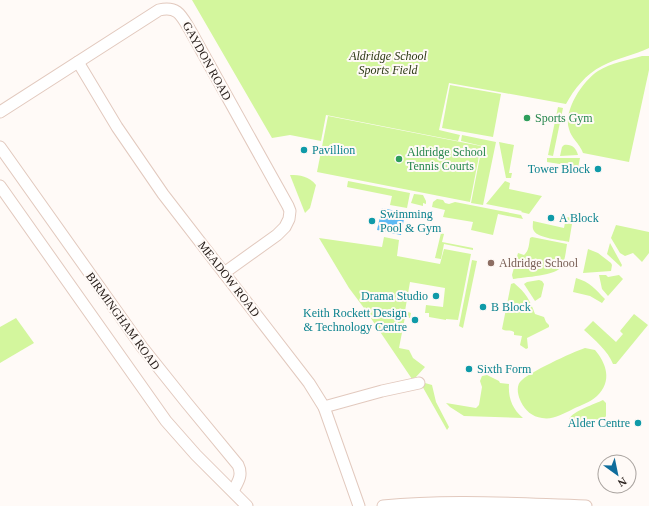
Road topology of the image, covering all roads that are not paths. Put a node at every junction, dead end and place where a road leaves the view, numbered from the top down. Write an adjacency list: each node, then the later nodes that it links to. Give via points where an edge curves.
1 (78, 62): 2 (street, GAYDON ROAD); 5 (street, MEADOW ROAD, via 146,170); 5 (street, GAYDON ROAD, via 159,10 175,10 181,15 290,211 285,227 277,235)
2 (0, 112)
3 (0, 147): 8 (street, BIRMINGHAM ROAD, via 142,347 238,465 240,476)
4 (0, 186): 8 (street, BIRMINGHAM ROAD, via 162,416 196,455)
5 (224, 273): 7 (street, MEADOW ROAD, via 309,383)
6 (419, 383): 7 (street)
7 (324, 408): 10 (street, MEADOW ROAD)
8 (233, 491): 9 (street, BIRMINGHAM ROAD)
9 (247, 506)
10 (359, 506)
11 (384, 506): 12 (street, via 444,502)
12 (586, 506)

